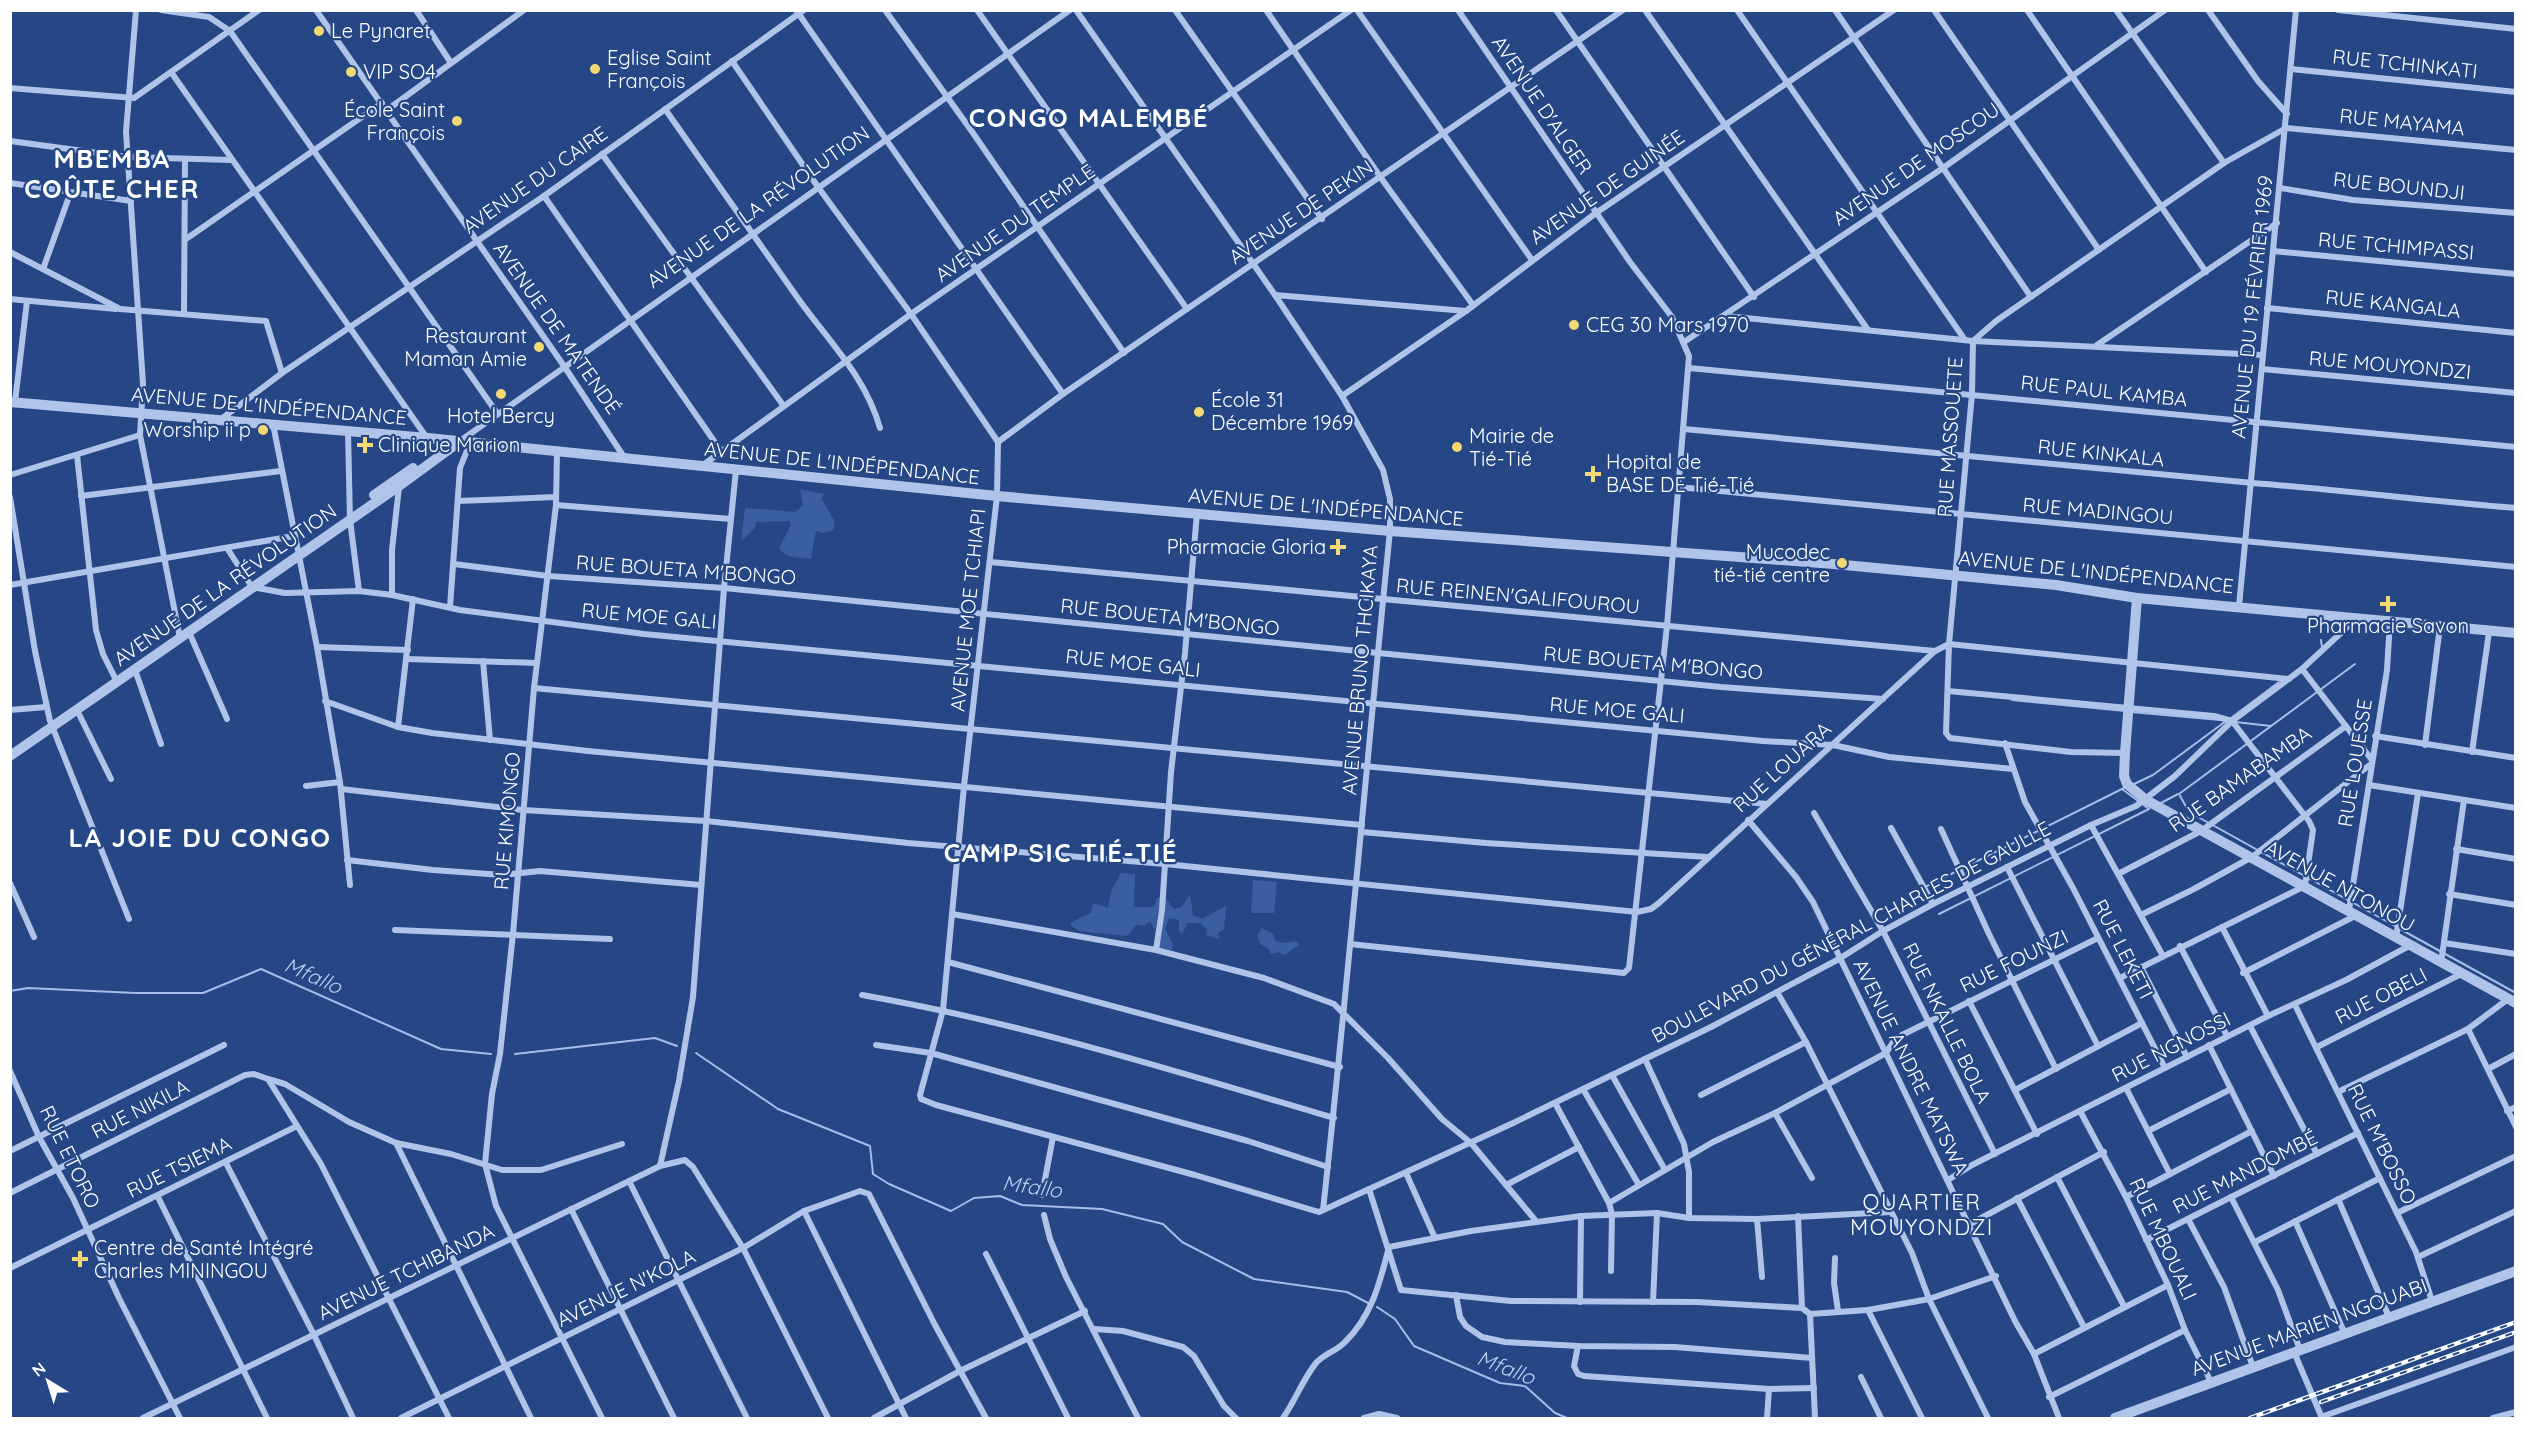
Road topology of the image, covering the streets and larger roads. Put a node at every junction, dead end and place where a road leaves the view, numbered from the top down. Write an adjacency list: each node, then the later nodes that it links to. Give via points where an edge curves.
1 (136, 10): 48 (street)
2 (161, 10): 32 (street, via 209,17)
3 (259, 10): 32 (street)
4 (316, 10): 50 (street, AVENUE DE MATENDÉ)
5 (416, 10): 39 (street)
6 (524, 10): 30 (street)
7 (885, 10): 49 (street)
8 (978, 10): 37 (street)
9 (1070, 10): 37 (street, AVENUE DE LA RÉVOLUTION)
10 (1076, 10): 58 (street, AVENUE BRUNO THCIKAYA)
11 (1175, 10): 47 (street)
12 (1266, 10): 36 (street)
13 (1352, 10): 36 (street, AVENUE DU TEMPLE)
14 (1357, 10): 57 (street)
15 (1458, 10): 44 (street, AVENUE D'ALGER)
16 (1556, 10): 35 (street)
17 (1623, 10): 35 (street, AVENUE DE PEKIN)
18 (1645, 10): 55 (street)
19 (1737, 10): 43 (street)
20 (1834, 10): 34 (street)
21 (1894, 10): 34 (street, AVENUE DE GUINÉE)
22 (1934, 10): 54 (street)
23 (2027, 10): 42 (street)
24 (2116, 10): 33 (street)
25 (2165, 10): 33 (street, AVENUE DE MOSCOU)
26 (2208, 10): 53 (street, via 2258,81)
27 (2296, 10): 40 (street, AVENUE DU 19 FÉVRIER 1969)
28 (2338, 10): 31 (street)
29 (799, 12): 38 (street, AVENUE DU CAIRE); 59 (street)
30 (515, 13): 39 (street)
31 (2516, 29)
32 (230, 31): 41 (street); 62 (street)
33 (2132, 33): 42 (street, AVENUE DE MOSCOU); 67 (street)
34 (1854, 38): 43 (street, AVENUE DE GUINÉE); 69 (street)
35 (1578, 40): 44 (street, AVENUE DE PEKIN); 68 (street)
36 (1293, 50): 47 (street, AVENUE DU TEMPLE); 70 (street)
37 (1008, 54): 49 (street, AVENUE DE LA RÉVOLUTION); 72 (street)
38 (732, 61): 51 (street, AVENUE DU CAIRE); 73 (street)
39 (451, 63): 52 (street)
40 (2291, 69): 46 (street, RUE TCHINKATI); 53 (street, AVENUE DU 19 FÉVRIER 1969)
41 (171, 72): 48 (street); 66 (street)
42 (2071, 75): 54 (street, AVENUE DE MOSCOU); 79 (street)
43 (1787, 85): 55 (street, AVENUE DE GUINÉE); 80 (street)
44 (1510, 87): 57 (street, AVENUE DE PEKIN); 81 (street, AVENUE D'ALGER)
45 (10, 88): 48 (street)
46 (2516, 92)
47 (1231, 93): 58 (street, AVENUE DU TEMPLE); 83 (street)
48 (131, 97): 64 (street)
49 (946, 97): 59 (street, AVENUE DE LA RÉVOLUTION); 85 (street)
50 (382, 103): 52 (street, AVENUE DE MATENDÉ); 62 (street)
51 (665, 109): 63 (street, AVENUE DU CAIRE); 86 (street)
52 (387, 110): 88 (street, AVENUE DE MATENDÉ)
53 (2287, 114): 56 (street, AVENUE DU 19 FÉVRIER 1969)
54 (2010, 118): 69 (street, AVENUE DE MOSCOU); 89 (street)
55 (1724, 126): 68 (street, AVENUE DE GUINÉE); 92 (street)
56 (2286, 128): 61 (street, RUE MAYAMA); 67 (street, RUE MASSOUETE); 74 (street, AVENUE DU 19 FÉVRIER 1969)
57 (1444, 135): 70 (street, AVENUE DE PEKIN); 93 (street)
58 (1166, 139): 72 (street, AVENUE DU TEMPLE); 94 (street, AVENUE BRUNO THCIKAYA)
59 (885, 140): 73 (street, AVENUE DE LA RÉVOLUTION); 96 (street)
60 (10, 141): 64 (street)
61 (2516, 150)
62 (315, 151): 75 (street); 100 (street)
63 (602, 154): 77 (street, AVENUE DU CAIRE); 99 (street)
64 (128, 157): 65 (street); 78 (street)
65 (185, 159): 66 (street); 87 (street)
66 (232, 160): 75 (street)
67 (2224, 163): 79 (street, RUE MASSOUETE)
68 (1664, 166): 81 (street, AVENUE DE GUINÉE); 102 (street)
69 (1943, 168): 80 (street, AVENUE DE MOSCOU); 103 (street)
70 (1381, 178): 83 (street, AVENUE DE PEKIN); 106 (street)
71 (10, 183): 76 (street)
72 (1098, 185): 85 (street, AVENUE DU TEMPLE); 109 (street)
73 (818, 187): 86 (street, AVENUE DE LA RÉVOLUTION); 113 (street)
74 (2280, 188): 82 (street, RUE BOUNDJI, via 2353,200); 84 (street, AVENUE DU 19 FÉVRIER 1969)
75 (254, 193): 87 (street); 116 (street)
76 (70, 194): 78 (street); 95 (street)
77 (544, 196): 88 (street, AVENUE DU CAIRE); 115 (street)
78 (131, 201): 110 (street)
79 (2163, 207): 89 (street, RUE MASSOUETE); 97 (street)
80 (1877, 212): 92 (street, AVENUE DE MOSCOU); 119 (street)
81 (1596, 213): 93 (street, AVENUE DE GUINÉE); 121 (street, AVENUE D'ALGER, via 1672,317)
82 (2516, 213)
83 (1322, 219): 94 (street, AVENUE DE PEKIN)
84 (2277, 223): 90 (street, AVENUE DU 19 FÉVRIER 1969); 97 (street)
85 (1038, 226): 96 (street, AVENUE DU TEMPLE); 123 (street)
86 (753, 233): 99 (street, AVENUE DE LA RÉVOLUTION); 125 (street)
87 (186, 239): 112 (street)
88 (476, 240): 100 (street, AVENUE DU CAIRE); 126 (street, AVENUE DE MATENDÉ)
89 (2099, 250): 103 (street, RUE MASSOUETE)
90 (2273, 251): 98 (street, RUE TCHIMPASSI); 107 (street, AVENUE DU 19 FÉVRIER 1969)
91 (10, 252): 95 (street)
92 (1815, 256): 102 (street, AVENUE DE MOSCOU); 117 (street)
93 (1532, 260): 106 (street, AVENUE DE GUINÉE)
94 (1254, 264): 101 (street, AVENUE BRUNO THCIKAYA); 109 (street, AVENUE DE PEKIN)
95 (43, 269): 108 (street)
96 (976, 270): 113 (street, AVENUE DU TEMPLE); 131 (street)
97 (2206, 272): 122 (street)
98 (2516, 274)
99 (690, 277): 115 (street, AVENUE DE LA RÉVOLUTION); 135 (street)
100 (409, 285): 116 (street, AVENUE DU CAIRE); 137 (street)
101 (1275, 295): 111 (street); 133 (street, AVENUE BRUNO THCIKAYA)
102 (1754, 297): 114 (street, AVENUE DE MOSCOU)
103 (2031, 297): 120 (street, RUE MASSOUETE)
104 (10, 299): 105 (street)
105 (27, 301): 108 (street); 134 (street)
106 (1473, 305): 111 (street, AVENUE DE GUINÉE)
107 (2268, 308): 118 (street, RUE KANGALA); 124 (street, AVENUE DU 19 FÉVRIER 1969)
108 (120, 309): 110 (street)
109 (1187, 309): 123 (street, AVENUE DE PEKIN)
110 (139, 310): 112 (street); 136 (street, via 143,384)
111 (1466, 310): 133 (street, AVENUE DE GUINÉE)
112 (184, 314): 129 (street, via 266,321)
113 (911, 314): 125 (street, AVENUE DU TEMPLE); 147 (street)
114 (1725, 316): 117 (street); 121 (street, AVENUE DE MOSCOU)
115 (631, 319): 126 (street, AVENUE DE LA RÉVOLUTION); 149 (street)
116 (348, 327): 129 (street, AVENUE DU CAIRE); 145 (street)
117 (1868, 330): 119 (street)
118 (2516, 333)
119 (1965, 340): 120 (street)
120 (1973, 341): 122 (street); 132 (street, RUE MASSOUETE)
121 (1684, 342): 127 (street, AVENUE D'ALGER)
122 (2097, 346): 124 (street)
123 (1124, 353): 131 (street, AVENUE DE PEKIN)
124 (2263, 355): 128 (street, AVENUE DU 19 FÉVRIER 1969)
125 (846, 360): 135 (street, AVENUE DU TEMPLE); 141 (street, via 869,394)
126 (564, 366): 137 (street, AVENUE DE LA RÉVOLUTION); 153 (street, AVENUE DE MATENDÉ)
127 (1689, 368): 132 (street, RUE PAUL KAMBA); 142 (street, AVENUE D'ALGER)
128 (2262, 369): 130 (street, RUE MOUYONDZI); 139 (street, AVENUE DU 19 FÉVRIER 1969)
129 (282, 373): 138 (street, AVENUE DU CAIRE)
130 (2516, 393)
131 (1063, 394): 147 (street, AVENUE DE PEKIN)
132 (1972, 394): 139 (street, RUE PAUL KAMBA); 152 (street, RUE MASSOUETE)
133 (1342, 396): 173 (street, AVENUE BRUNO THCIKAYA, via 1383,470 1390,500)
134 (13, 402): 136 (street, AVENUE DE L'INDÉPENDANCE)
135 (783, 405): 149 (street, AVENUE DU TEMPLE)
136 (140, 412): 138 (street, AVENUE DE L'INDÉPENDANCE); 144 (street)
137 (497, 413): 146 (street, AVENUE DE LA RÉVOLUTION)
138 (220, 421): 140 (street, AVENUE DE L'INDÉPENDANCE)
139 (2256, 423): 148 (street, RUE PAUL KAMBA); 158 (street, AVENUE DU 19 FÉVRIER 1969)
140 (273, 424): 143 (street, AVENUE DE L'INDÉPENDANCE); 156 (street)
141 (880, 428)
142 (1684, 429): 152 (street, RUE KINKALA); 160 (street, AVENUE D'ALGER)
143 (348, 431): 145 (street, AVENUE DE L'INDÉPENDANCE); 171 (street)
144 (140, 435): 151 (street); 161 (street)
145 (428, 438): 146 (street, AVENUE DE L'INDÉPENDANCE)
146 (462, 440): 150 (street, AVENUE DE L'INDÉPENDANCE); 159 (street, AVENUE DE LA RÉVOLUTION); 166 (street); 171 (street, AVENUE DE LA RÉVOLUTION)
147 (998, 442): 163 (street, AVENUE MOE TCHIAPI)
148 (2516, 447)
149 (721, 451): 154 (street, AVENUE DU TEMPLE)
150 (557, 452): 153 (street, AVENUE DE L'INDÉPENDANCE); 164 (street, RUE KIMONGO)
151 (77, 455): 157 (street); 162 (street)
152 (1967, 455): 158 (street, RUE KINKALA, via 2125,473); 170 (street, RUE MASSOUETE)
153 (625, 458): 154 (street, AVENUE DE L'INDÉPENDANCE)
154 (700, 467): 155 (street, AVENUE DE L'INDÉPENDANCE)
155 (736, 470): 163 (street, AVENUE DE L'INDÉPENDANCE); 172 (street)
156 (281, 471): 161 (street); 174 (street)
157 (10, 476)
158 (2252, 482): 168 (street, RUE KINKALA); 175 (street, AVENUE DU 19 FÉVRIER 1969)
159 (399, 486): 171 (street, AVENUE DE LA RÉVOLUTION); 193 (street)
160 (1678, 487): 170 (street, RUE MADINGOU); 177 (street, AVENUE D'ALGER)
161 (151, 488): 162 (street); 179 (street)
162 (81, 496): 183 (street)
163 (997, 496): 169 (street, AVENUE DE L'INDÉPENDANCE); 180 (street, AVENUE MOE TCHIAPI)
164 (556, 497): 166 (street); 167 (street, RUE KIMONGO)
165 (10, 498): 187 (street)
166 (459, 501): 181 (street)
167 (556, 504): 172 (street); 184 (street, RUE KIMONGO)
168 (2516, 508)
169 (1197, 513): 173 (street, AVENUE DE L'INDÉPENDANCE); 186 (street)
170 (1962, 514): 175 (street, RUE MADINGOU); 185 (street, RUE MASSOUETE)
171 (350, 516): 178 (street, AVENUE DE LA RÉVOLUTION); 191 (street)
172 (730, 519): 190 (street)
173 (1390, 531): 177 (street, AVENUE DE L'INDÉPENDANCE); 196 (street, AVENUE BRUNO THCIKAYA)
174 (294, 536): 176 (street); 178 (street)
175 (2245, 542): 182 (street, RUE MADINGOU); 197 (street, AVENUE DU 19 FÉVRIER 1969)
176 (227, 548): 179 (street); 189 (street)
177 (1672, 550): 185 (street, AVENUE DE L'INDÉPENDANCE); 203 (street, AVENUE D'ALGER)
178 (297, 553): 189 (street, AVENUE DE LA RÉVOLUTION); 192 (street)
179 (163, 560): 183 (street); 207 (street)
180 (990, 562): 186 (street, RUE REINEN'GALIFOUROU); 199 (street, AVENUE MOE TCHIAPI)
181 (454, 564): 184 (street, RUE BOUETA M'BONGO); 198 (street)
182 (2516, 567)
183 (88, 573): 187 (street); 224 (street, via 96,630)
184 (548, 576): 190 (street, RUE BOUETA M'BONGO); 202 (street, RUE KIMONGO)
185 (1955, 576): 194 (street, AVENUE DE L'INDÉPENDANCE, via 2056,585); 210 (street, RUE MASSOUETE)
186 (1191, 580): 196 (street, RUE REINEN'GALIFOUROU); 208 (street)
187 (23, 583): 188 (street); 232 (street)
188 (10, 585)
189 (250, 585): 192 (street, RUE MOE GALI); 207 (street, AVENUE DE LA RÉVOLUTION)
190 (724, 588): 199 (street, RUE BOUETA M'BONGO); 209 (street)
191 (359, 591): 192 (street, RUE MOE GALI); 193 (street, RUE MOE GALI)
192 (305, 594): 211 (street)
193 (392, 595): 195 (street, RUE MOE GALI)
194 (2137, 598): 197 (street, AVENUE DE L'INDÉPENDANCE); 217 (street, AVENUE NTONOU)
195 (413, 599): 198 (street, RUE MOE GALI); 212 (street)
196 (1383, 600): 203 (street, RUE REINEN'GALIFOUROU); 214 (street, AVENUE BRUNO THCIKAYA)
197 (2239, 606): 200 (street, AVENUE DE L'INDÉPENDANCE)
198 (450, 607): 202 (street, RUE MOE GALI)
199 (984, 613): 208 (street, RUE BOUETA M'BONGO); 219 (street, AVENUE MOE TCHIAPI)
200 (2357, 618): 201 (street, AVENUE DE L'INDÉPENDANCE); 220 (street, BOULEVARD DU GÉNÉRAL CHARLES DE GAULLE)
201 (2390, 621): 204 (street, AVENUE DE L'INDÉPENDANCE); 243 (street, RUE LOUESSE, via 2387,670)
202 (543, 623): 209 (street, RUE MOE GALI); 218 (street, RUE KIMONGO)
203 (1667, 626): 213 (street, RUE REINEN'GALIFOUROU); 222 (street, AVENUE D'ALGER)
204 (2440, 626): 205 (street, AVENUE DE L'INDÉPENDANCE); 249 (street)
205 (2489, 632): 206 (street, AVENUE DE L'INDÉPENDANCE); 252 (street)
206 (2516, 633)
207 (182, 634): 221 (street, AVENUE DE LA RÉVOLUTION); 224 (street, AVENUE DE LA RÉVOLUTION); 236 (street)
208 (1185, 634): 214 (street, RUE BOUETA M'BONGO); 225 (street)
209 (721, 639): 219 (street, RUE MOE GALI); 231 (street)
210 (1949, 644): 213 (street, RUE LOUARA); 217 (street); 227 (street, RUE MASSOUETE)
211 (317, 646): 212 (street); 229 (street)
212 (408, 650): 215 (street)
213 (1935, 651): 228 (street, RUE LOUARA)
214 (1378, 654): 222 (street, RUE BOUETA M'BONGO); 230 (street, AVENUE BRUNO THCIKAYA)
215 (407, 659): 216 (street); 240 (street)
216 (483, 661): 218 (street); 244 (street)
217 (2133, 661): 223 (street); 235 (street, AVENUE NTONOU)
218 (537, 663): 226 (street, RUE KIMONGO)
219 (977, 664): 225 (street, RUE MOE GALI); 241 (street, AVENUE MOE TCHIAPI)
220 (2302, 669): 223 (street, BOULEVARD DU GÉNÉRAL CHARLES DE GAULLE); 239 (street)
221 (135, 670): 224 (street, AVENUE DE LA RÉVOLUTION); 247 (street)
222 (1661, 679): 228 (street, RUE BOUETA M'BONGO); 242 (street, AVENUE D'ALGER)
223 (2290, 679): 237 (street, BOULEVARD DU GÉNÉRAL CHARLES DE GAULLE)
224 (115, 680): 234 (street, AVENUE DE LA RÉVOLUTION); 238 (street, AVENUE DE LA RÉVOLUTION)
225 (1181, 684): 230 (street, RUE MOE GALI); 250 (street)
226 (534, 688): 231 (street); 245 (street, RUE KIMONGO)
227 (1948, 691): 235 (street); 246 (street, RUE MASSOUETE, via 1947,736)
228 (1882, 699): 248 (street, RUE LOUARA)
229 (325, 701): 240 (street); 262 (street)
230 (1374, 704): 242 (street, RUE MOE GALI); 258 (street, AVENUE BRUNO THCIKAYA)
231 (715, 705): 241 (street); 256 (street)
232 (46, 707): 233 (street); 238 (street)
233 (10, 710)
234 (77, 710): 238 (street, AVENUE DE LA RÉVOLUTION); 261 (street)
235 (2129, 710): 237 (street, via 2214,716); 253 (street, AVENUE NTONOU)
236 (226, 719)
237 (2232, 721): 260 (street); 268 (street, BOULEVARD DU GÉNÉRAL CHARLES DE GAULLE)
238 (52, 724): 251 (street, AVENUE DE LA RÉVOLUTION); 254 (street, AVENUE DE LA RÉVOLUTION); 308 (street)
239 (2346, 726): 257 (street); 260 (street, RUE BAMABAMBA)
240 (398, 728): 244 (street)
241 (972, 728): 250 (street); 265 (street, AVENUE MOE TCHIAPI)
242 (1656, 730): 248 (street, RUE MOE GALI); 266 (street, AVENUE D'ALGER)
243 (2375, 736): 249 (street); 257 (street, RUE LOUESSE)
244 (490, 740): 245 (street)
245 (530, 743): 256 (street); 273 (street, RUE KIMONGO)
246 (2005, 743): 253 (street, via 2071,752); 259 (street, RUE LEKETI)
247 (161, 744)
248 (1833, 745): 259 (street, RUE MOE GALI, via 1889,757); 270 (street, RUE LOUARA)
249 (2425, 745): 252 (street)
250 (1174, 748): 258 (street); 271 (street)
251 (10, 749)
252 (2472, 752): 255 (street)
253 (2125, 753): 268 (street, AVENUE NTONOU, via 2127,784)
254 (10, 756)
255 (2516, 758)
256 (711, 762): 265 (street); 277 (street)
257 (2371, 762): 263 (street, RUE LOUESSE); 275 (street)
258 (1369, 766): 266 (street); 279 (street, AVENUE BRUNO THCIKAYA)
259 (2013, 769): 283 (street, RUE LEKETI, via 2025,802)
260 (2275, 776): 275 (street); 282 (street, RUE BAMABAMBA)
261 (111, 779)
262 (340, 785): 264 (street); 273 (street); 290 (street)
263 (2369, 785): 267 (street); 305 (street, RUE LOUESSE)
264 (306, 786)
265 (964, 786): 271 (street); 284 (street, AVENUE MOE TCHIAPI)
266 (1649, 792): 270 (street); 286 (street, AVENUE D'ALGER)
267 (2418, 793): 269 (street); 315 (street)
268 (2146, 800): 278 (street, BOULEVARD DU GÉNÉRAL CHARLES DE GAULLE); 282 (street, AVENUE NTONOU)
269 (2464, 800): 272 (street); 285 (street)
270 (1767, 804): 276 (street, RUE LOUARA)
271 (1168, 806): 279 (street); 291 (street)
272 (2516, 808)
273 (523, 810): 277 (street); 294 (street, RUE KIMONGO)
274 (1814, 813): 311 (street, RUE NKALLE BOLA)
275 (2303, 814): 288 (street); 299 (street, via 2313,830)
276 (1748, 820): 287 (street, RUE LOUARA); 325 (street, AVENUE ANDRE MATSWA, via 1813,902)
277 (706, 821): 284 (street); 297 (street)
278 (2091, 825): 283 (street, BOULEVARD DU GÉNÉRAL CHARLES DE GAULLE); 293 (street)
279 (1362, 828): 286 (street); 298 (street, AVENUE BRUNO THCIKAYA)
280 (1891, 828): 302 (street)
281 (1941, 829): 300 (street)
282 (2201, 831): 288 (street, AVENUE NTONOU); 293 (street, RUE BAMABAMBA)
283 (2050, 845): 292 (street, BOULEVARD DU GÉNÉRAL CHARLES DE GAULLE); 314 (street, RUE LEKETI)
284 (960, 846): 291 (street); 306 (street, AVENUE MOE TCHIAPI)
285 (2456, 849): 289 (street); 301 (street)
286 (1643, 854): 287 (street); 304 (street, AVENUE D'ALGER)
287 (1708, 857): 304 (street, RUE LOUARA, via 1652,909)
288 (2252, 857): 299 (street, AVENUE NTONOU); 307 (street)
289 (2516, 859)
290 (347, 860): 294 (street, via 405,868); 296 (street)
291 (1165, 864): 298 (street); 321 (street)
292 (2007, 867): 300 (street, BOULEVARD DU GÉNÉRAL CHARLES DE GAULLE); 324 (street)
293 (2120, 873): 307 (street)
294 (519, 874): 297 (street, via 540,872); 312 (street, RUE KIMONGO)
295 (10, 883): 313 (street)
296 (350, 885)
297 (701, 885): 397 (street, via 693,998)
298 (1356, 885): 304 (street); 318 (street, AVENUE BRUNO THCIKAYA)
299 (2305, 886): 305 (street, AVENUE NTONOU); 309 (street)
300 (1967, 887): 302 (street, BOULEVARD DU GÉNÉRAL CHARLES DE GAULLE); 332 (street)
301 (2449, 894): 303 (street); 317 (street)
302 (1933, 904): 311 (street, BOULEVARD DU GÉNÉRAL CHARLES DE GAULLE)
303 (2516, 905)
304 (1637, 912): 318 (street, AVENUE D'ALGER, via 1628,971 1624,974)
305 (2353, 913): 315 (street, AVENUE NTONOU); 329 (street)
306 (952, 914): 321 (street); 326 (street, AVENUE MOE TCHIAPI)
307 (2142, 915): 323 (street)
308 (129, 919)
309 (2222, 927): 319 (street); 329 (street)
310 (395, 930): 312 (street)
311 (1883, 931): 325 (street, BOULEVARD DU GÉNÉRAL CHARLES DE GAULLE); 341 (street, RUE NKALLE BOLA)
312 (513, 934): 316 (street); 396 (street, RUE KIMONGO)
313 (34, 937)
314 (2098, 938): 324 (street, RUE FOUNZI); 331 (street, RUE LEKETI)
315 (2396, 938): 320 (street, AVENUE NTONOU)
316 (610, 939)
317 (2444, 943): 322 (street); 327 (street)
318 (1350, 944): 339 (street, AVENUE BRUNO THCIKAYA)
319 (2180, 946): 323 (street); 345 (street)
320 (2409, 946): 327 (street, AVENUE NTONOU); 337 (street, RUE NGNOSSI)
321 (1156, 950): 339 (street, via 1264,978 1317,996)
322 (2516, 954)
323 (2163, 956): 328 (street)
324 (2054, 958): 332 (street, RUE FOUNZI); 350 (street)
325 (1839, 959): 333 (street, BOULEVARD DU GÉNÉRAL CHARLES DE GAULLE); 353 (street, AVENUE ANDRE MATSWA)
326 (948, 962): 338 (street, AVENUE MOE TCHIAPI); 357 (street)
327 (2441, 963): 330 (street, AVENUE NTONOU)
328 (2141, 967): 331 (street); 355 (street)
329 (2244, 973): 340 (street)
330 (2461, 974): 336 (street, AVENUE NTONOU); 351 (street, RUE OBELI)
331 (2120, 978): 342 (street, RUE LEKETI)
332 (2013, 980): 335 (street, RUE FOUNZI); 359 (street)
333 (1777, 992): 346 (street); 356 (street, BOULEVARD DU GÉNÉRAL CHARLES DE GAULLE)
334 (862, 995): 338 (street)
335 (1969, 1001): 341 (street, RUE FOUNZI); 368 (street)
336 (2512, 1001): 344 (street)
337 (2295, 1005): 340 (street, RUE NGNOSSI); 351 (street, RUE M'BOSSO)
338 (943, 1010): 352 (street, AVENUE MOE TCHIAPI); 376 (street, via 1139,1060)
339 (1344, 1011): 357 (street, AVENUE BRUNO THCIKAYA); 386 (street, via 1442,1119)
340 (2268, 1016): 343 (street, RUE NGNOSSI)
341 (1931, 1021): 353 (street, RUE FOUNZI, via 1902,1035); 391 (street, RUE NKALLE BOLA)
342 (2142, 1023): 350 (street); 358 (street, RUE LEKETI)
343 (2250, 1026): 345 (street, RUE NGNOSSI); 392 (street)
344 (2468, 1029): 360 (street); 369 (street)
345 (2227, 1036): 349 (street, RUE NGNOSSI)
346 (1806, 1042): 364 (street); 370 (street)
347 (224, 1045): 383 (street)
348 (876, 1045): 352 (street)
349 (2209, 1045): 355 (street, RUE NGNOSSI); 367 (street)
350 (2098, 1046): 359 (street)
351 (2317, 1047): 369 (street, RUE M'BOSSO)
352 (931, 1053): 384 (street, AVENUE MOE TCHIAPI, via 920,1098); 398 (street)
353 (1886, 1053): 364 (street, RUE FOUNZI); 407 (street, AVENUE ANDRE MATSWA)
354 (2516, 1054): 360 (street)
355 (2187, 1057): 358 (street, RUE NGNOSSI)
356 (1645, 1059): 362 (street, BOULEVARD DU GÉNÉRAL CHARLES DE GAULLE); 394 (street, via 1673,1117)
357 (1340, 1067): 376 (street, AVENUE BRUNO THCIKAYA)
358 (2165, 1068): 365 (street, RUE NGNOSSI)
359 (2056, 1069): 368 (street)
360 (2488, 1069): 374 (street)
361 (10, 1071): 383 (street, RUE ETORO)
362 (1612, 1075): 366 (street, BOULEVARD DU GÉNÉRAL CHARLES DE GAULLE); 400 (street)
363 (268, 1079): 377 (street); 385 (street, via 285,1084 357,1126); 399 (street, RUE NIKILA, via 245,1075)
364 (1827, 1084): 375 (street, RUE FOUNZI); 424 (street)
365 (2126, 1088): 373 (street, RUE NGNOSSI); 379 (street)
366 (1583, 1089): 371 (street, BOULEVARD DU GÉNÉRAL CHARLES DE GAULLE); 410 (street)
367 (2231, 1089): 379 (street); 380 (street)
368 (2015, 1090): 381 (street)
369 (2338, 1092): 382 (street, RUE M'BOSSO)
370 (1701, 1095)
371 (1555, 1103): 386 (street, BOULEVARD DU GÉNÉRAL CHARLES DE GAULLE); 388 (street)
372 (2516, 1107): 374 (street)
373 (2080, 1111): 381 (street, RUE NGNOSSI); 390 (street, RUE MBOUALI)
374 (2507, 1111): 378 (street)
375 (1775, 1113): 394 (street, RUE FOUNZI); 406 (street)
376 (1334, 1118): 398 (street, AVENUE BRUNO THCIKAYA)
377 (297, 1126): 395 (street, RUE TSIEMA); 456 (street, via 321,1164)
378 (2516, 1127)
379 (2148, 1131): 402 (street)
380 (2252, 1131): 402 (street); 403 (street)
381 (2037, 1134): 391 (street, RUE NGNOSSI)
382 (2358, 1134): 392 (street, RUE MANDOMBÉ); 405 (street, RUE M'BOSSO)
383 (39, 1137): 389 (street); 399 (street, RUE ETORO)
384 (1053, 1137): 413 (street); 422 (street)
385 (396, 1143): 396 (street); 447 (street)
386 (1471, 1143): 401 (street, BOULEVARD DU GÉNÉRAL CHARLES DE GAULLE); 409 (street)
387 (622, 1144): 396 (street, via 541,1170 502,1170)
388 (1579, 1147): 409 (street); 419 (street)
389 (10, 1151)
390 (2104, 1152): 404 (street); 415 (street, RUE MBOUALI)
391 (1995, 1154): 407 (street, RUE NGNOSSI)
392 (2317, 1154): 403 (street, RUE MANDOMBÉ)
393 (2516, 1156): 426 (street)
394 (1686, 1157): 400 (street, RUE FOUNZI); 431 (street)
395 (226, 1163): 414 (street, RUE TSIEMA); 473 (street)
396 (485, 1164): 438 (street, RUE KIMONGO, via 491,1193)
397 (660, 1166): 408 (street, AVENUE TCHIBANDA); 443 (street, AVENUE TCHIBANDA, via 685,1160 693,1167)
398 (1328, 1167): 422 (street, AVENUE BRUNO THCIKAYA)
399 (58, 1169): 412 (street, RUE NIKILA); 437 (street, RUE ETORO)
400 (1665, 1170): 410 (street, RUE FOUNZI)
401 (1406, 1173): 411 (street, BOULEVARD DU GÉNÉRAL CHARLES DE GAULLE); 439 (street)
402 (2170, 1174): 415 (street)
403 (2274, 1176): 416 (street, RUE MANDOMBÉ)
404 (2057, 1177): 417 (street); 461 (street)
405 (2380, 1178): 418 (street); 426 (street, RUE M'BOSSO)
406 (1812, 1179)
407 (1948, 1180): 436 (street, AVENUE ANDRE MATSWA)
408 (629, 1181): 420 (street, AVENUE TCHIBANDA); 453 (street)
409 (1506, 1185): 434 (street)
410 (1639, 1185): 419 (street, RUE FOUNZI)
411 (1370, 1189): 422 (street, BOULEVARD DU GÉNÉRAL CHARLES DE GAULLE); 442 (street)
412 (10, 1193)
413 (1042, 1196)
414 (158, 1197): 437 (street, RUE TSIEMA); 483 (street)
415 (2126, 1197): 440 (street, RUE MBOUALI)
416 (2231, 1197): 433 (street, RUE MANDOMBÉ); 441 (street)
417 (2017, 1198): 436 (street); 469 (street)
418 (2338, 1199): 435 (street); 468 (street)
419 (1609, 1203): 427 (street)
420 (571, 1209): 438 (street, AVENUE TCHIBANDA); 463 (street)
421 (804, 1211): 443 (street, AVENUE N'KOLA); 484 (street, AVENUE N'KOLA, via 869,1194); 492 (street)
422 (1321, 1211)
423 (2516, 1211): 445 (street)
424 (1891, 1212): 430 (street); 457 (street)
425 (1657, 1213): 427 (street); 431 (street); 460 (street)
426 (2397, 1213): 445 (street, RUE M'BOSSO)
427 (1612, 1214): 429 (street); 449 (street)
428 (1044, 1215): 464 (street, via 1050,1239)
429 (1581, 1215): 434 (street); 459 (street)
430 (1798, 1216): 432 (street); 462 (street)
431 (1689, 1218): 432 (street)
432 (1757, 1219): 452 (street)
433 (2188, 1219): 440 (street, RUE MANDOMBÉ); 482 (street, via 2224,1287)
434 (1536, 1221): 439 (street)
435 (2295, 1221): 441 (street); 472 (street)
436 (1970, 1224): 451 (street, AVENUE ANDRE MATSWA)
437 (87, 1229): 448 (street, RUE TSIEMA); 491 (street, RUE ETORO)
438 (512, 1238): 447 (street, AVENUE TCHIBANDA); 474 (street, RUE KIMONGO)
439 (1435, 1238): 442 (street)
440 (2146, 1240): 454 (street, RUE MBOUALI)
441 (2255, 1242): 478 (street, via 2278,1290)
442 (1389, 1247): 455 (street, via 1400,1289); 512 (street, via 1367,1314 1345,1343 1313,1366)
443 (743, 1248): 453 (street, AVENUE N'KOLA); 505 (street)
444 (986, 1254): 475 (street)
445 (2418, 1257): 458 (street, RUE M'BOSSO)
446 (1835, 1258): 465 (street, via 1833,1283)
447 (455, 1264): 456 (street, AVENUE TCHIBANDA); 481 (street)
448 (10, 1268)
449 (1611, 1271)
450 (2516, 1271): 458 (street, AVENUE MARIEN NGOUABI)
451 (1996, 1276): 457 (street); 479 (street, AVENUE ANDRE MATSWA)
452 (1762, 1277)
453 (678, 1282): 463 (street, AVENUE N'KOLA); 504 (street)
454 (2168, 1284): 461 (street); 471 (street, RUE MBOUALI)
455 (1456, 1295): 459 (street); 476 (street, via 1460,1317 1482,1337)
456 (388, 1298): 473 (street, AVENUE TCHIBANDA); 490 (street)
457 (1929, 1299): 466 (street); 519 (street)
458 (2432, 1301): 468 (street, AVENUE MARIEN NGOUABI)
459 (1580, 1302): 460 (street)
460 (1653, 1302): 462 (street)
461 (2124, 1306): 469 (street)
462 (1802, 1308): 467 (street)
463 (618, 1310): 474 (street, AVENUE N'KOLA); 503 (street)
464 (1085, 1311): 470 (street); 475 (street)
465 (1838, 1311): 466 (street); 467 (street)
466 (1868, 1311): 518 (street)
467 (1810, 1314): 480 (street)
468 (2389, 1317): 472 (street, AVENUE MARIEN NGOUABI)
469 (2084, 1327): 479 (street)
470 (1094, 1329): 510 (street); 511 (street, via 1123,1331 1183,1347 1194,1356)
471 (2185, 1330): 486 (street, RUE MBOUALI); 489 (street)
472 (2345, 1334): 478 (street, AVENUE MARIEN NGOUABI)
473 (314, 1335): 483 (street, AVENUE TCHIBANDA); 498 (street)
474 (563, 1337): 481 (street, AVENUE N'KOLA); 502 (street, RUE KIMONGO)
475 (1029, 1338): 484 (street); 509 (street)
476 (1578, 1346): 480 (street, via 1675,1347); 488 (street, via 1574,1366 1584,1376)
477 (2516, 1347): 494 (street)
478 (2297, 1351): 482 (street, AVENUE MARIEN NGOUABI); 494 (street)
479 (2034, 1354): 489 (street, AVENUE ANDRE MATSWA)
480 (1812, 1358): 487 (street)
481 (505, 1366): 490 (street, AVENUE N'KOLA); 501 (street)
482 (2253, 1366): 486 (street, AVENUE MARIEN NGOUABI)
483 (242, 1370): 491 (street, AVENUE TCHIBANDA); 497 (street)
484 (960, 1371): 492 (street); 508 (street)
485 (1861, 1377): 517 (street)
486 (2211, 1382): 521 (street, AVENUE MARIEN NGOUABI)
487 (1814, 1388): 488 (street); 516 (street)
488 (1769, 1389): 515 (street)
489 (2049, 1397): 520 (street, AVENUE ANDRE MATSWA)
490 (439, 1398): 499 (street, AVENUE N'KOLA); 500 (street)
491 (172, 1404): 495 (street, AVENUE TCHIBANDA); 496 (street, RUE ETORO)
492 (899, 1405): 506 (street); 507 (street)
493 (2516, 1412): 522 (street)
494 (2321, 1418)
495 (143, 1419)
496 (180, 1419)
497 (267, 1419)
498 (353, 1419)
499 (401, 1419)
500 (449, 1419)
501 (531, 1419)
502 (602, 1419)
503 (674, 1419)
504 (747, 1419)
505 (828, 1419)
506 (874, 1419)
507 (906, 1419)
508 (986, 1419)
509 (1068, 1419)
510 (1138, 1419)
511 (1236, 1419)
512 (1283, 1419)
513 (1364, 1419): 514 (street, via 1379,1414)
514 (1397, 1419)
515 (1767, 1419)
516 (1815, 1419)
517 (1881, 1419)
518 (1922, 1419)
519 (1988, 1419)
520 (2059, 1419)
521 (2115, 1419)
522 (2493, 1419)

